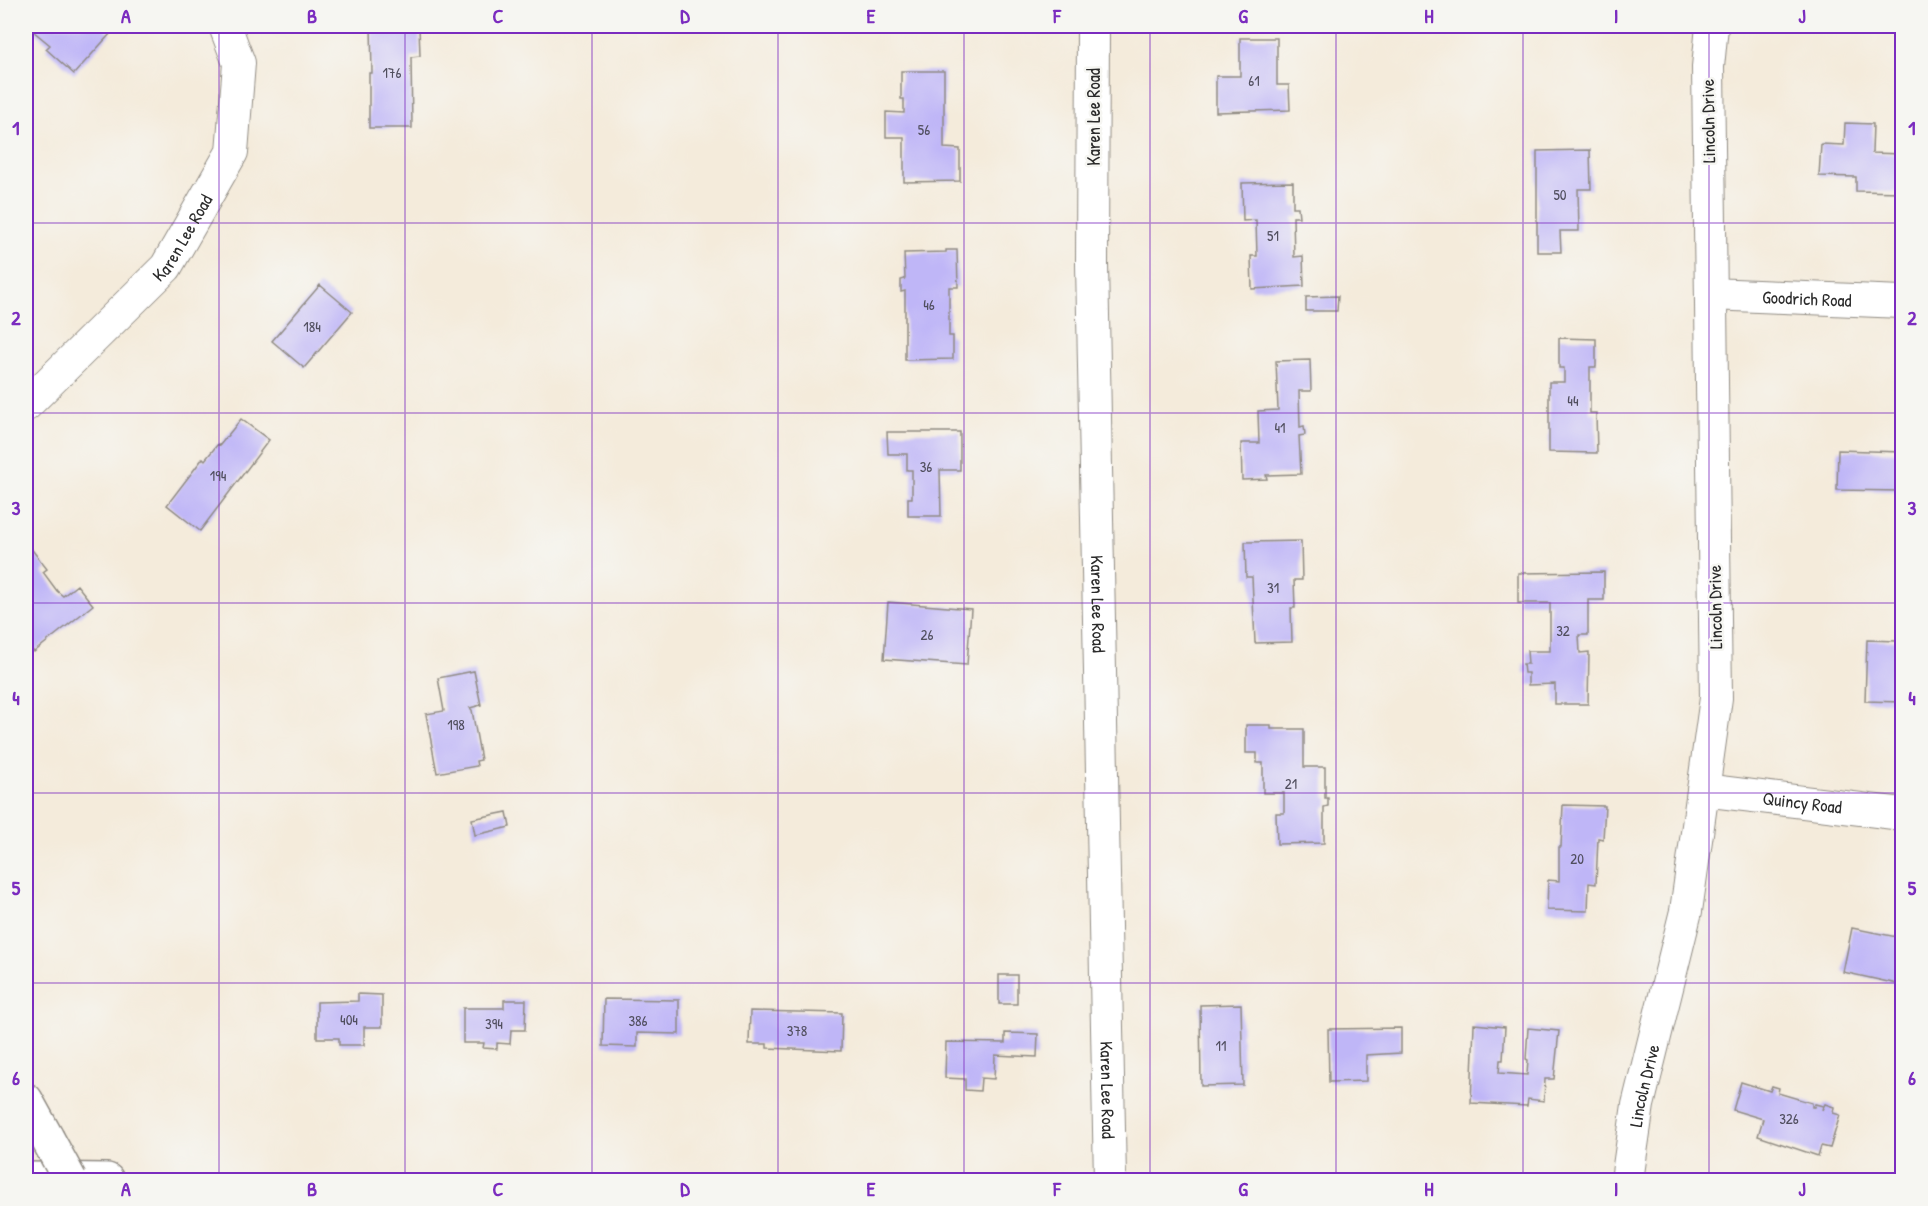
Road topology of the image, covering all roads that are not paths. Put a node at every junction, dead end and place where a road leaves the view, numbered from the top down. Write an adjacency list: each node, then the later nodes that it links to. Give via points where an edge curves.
1 (225, 26): 6 (street, Karen Lee Road, via 239,63 232,152 166,267)
2 (1093, 26): 13 (street, Karen Lee Road, via 1092,276)
3 (1712, 26): 4 (street, Lincoln Drive, via 1708,67)
4 (1711, 294): 5 (street, Goodrich Road); 7 (street, Lincoln Drive, via 1716,698)
5 (1902, 302)
6 (26, 405)
7 (1703, 790): 8 (street, Quincy Road); 14 (street, Lincoln Drive, via 1686,911 1638,1105)
8 (1902, 814)
9 (26, 1100): 11 (main road, bridge)
10 (26, 1179): 12 (main road)
11 (70, 1180)
12 (107, 1180)
13 (1110, 1180)
14 (1628, 1180)

